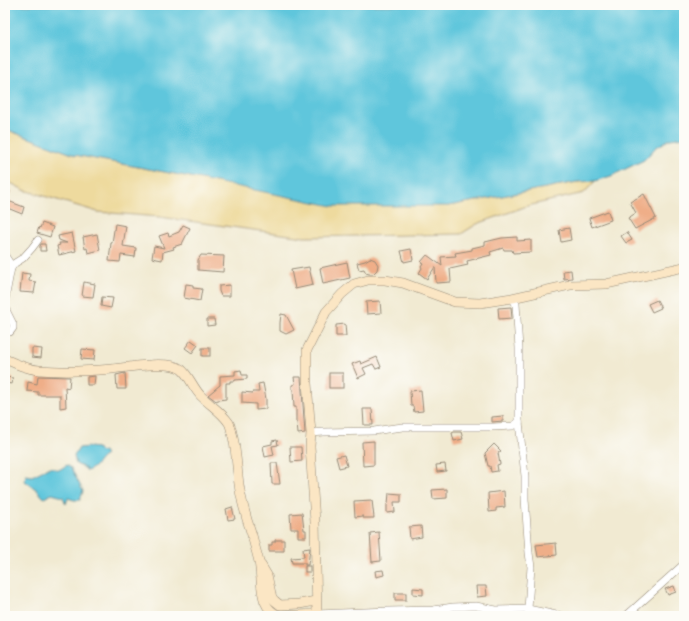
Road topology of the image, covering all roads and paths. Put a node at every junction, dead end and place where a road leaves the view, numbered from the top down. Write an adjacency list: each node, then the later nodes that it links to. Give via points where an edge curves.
1 (38, 240): 4 (street)
2 (5, 256): 4 (street)
3 (684, 267): 5 (street, via 606,284 570,285)
4 (11, 268): 6 (street)
5 (512, 298): 10 (street, via 516,304 519,348); 11 (street, via 480,303 455,302 402,283 368,280 354,284 326,312 307,350)
6 (5, 299)
7 (5, 308): 8 (street, via 14,328 10,332)
8 (5, 332)
9 (5, 359): 12 (street, via 38,370 112,369 161,365 182,370 197,392 219,411 230,425 236,448 245,513)
10 (519, 422): 11 (street, via 513,426 403,427 374,431); 16 (street, via 531,567)
11 (311, 433): 14 (street)
12 (259, 562): 15 (street, via 267,575 272,598); 17 (street, via 266,606)
13 (684, 564): 20 (street)
14 (316, 602): 15 (street); 18 (street)
15 (284, 605): 17 (street)
16 (528, 613): 18 (street, via 476,606); 19 (street)
17 (279, 615): 18 (street)
18 (317, 615)
19 (561, 616)
20 (626, 616)

